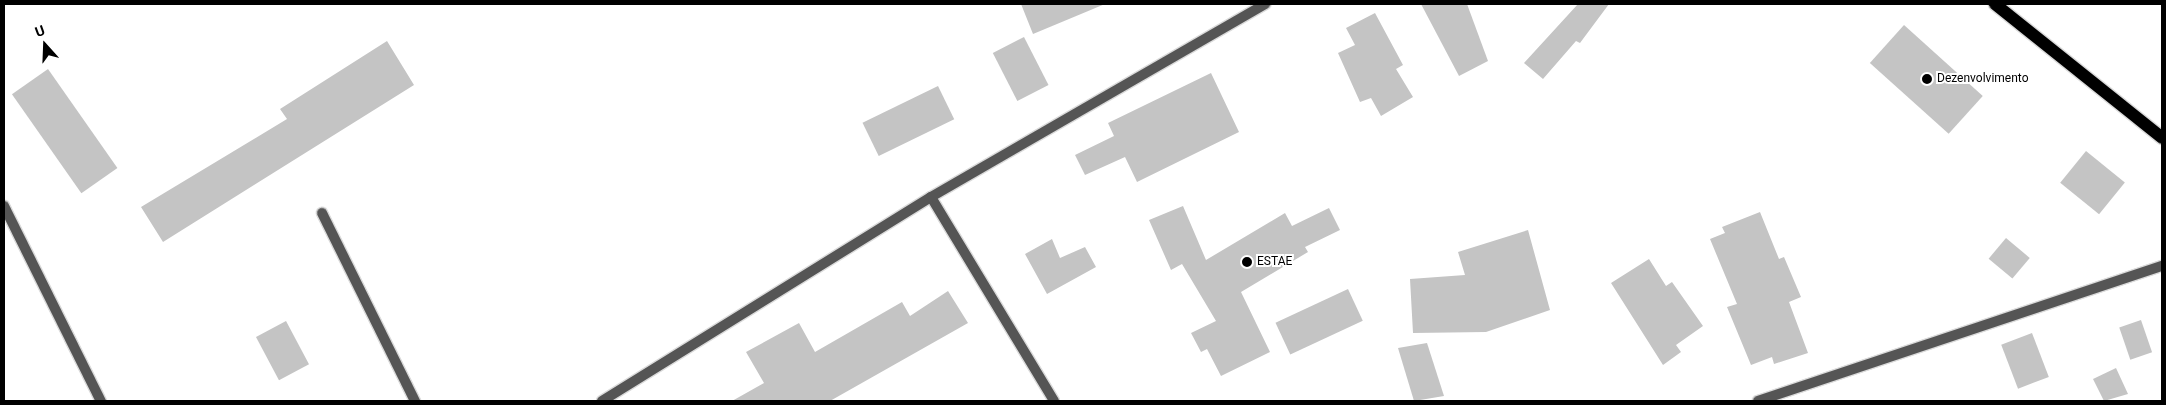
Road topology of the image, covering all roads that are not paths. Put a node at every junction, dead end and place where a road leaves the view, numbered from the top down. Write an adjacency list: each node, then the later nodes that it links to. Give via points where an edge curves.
1 (1265, 4): 4 (street)
2 (1995, 4): 3 (main road)
3 (2162, 138)
4 (931, 197): 10 (street); 11 (street)
5 (4, 206): 8 (street)
6 (322, 213): 9 (street)
7 (2162, 266): 12 (street)
8 (101, 401)
9 (415, 401)
10 (602, 401)
11 (1054, 401)
12 (1758, 401)

